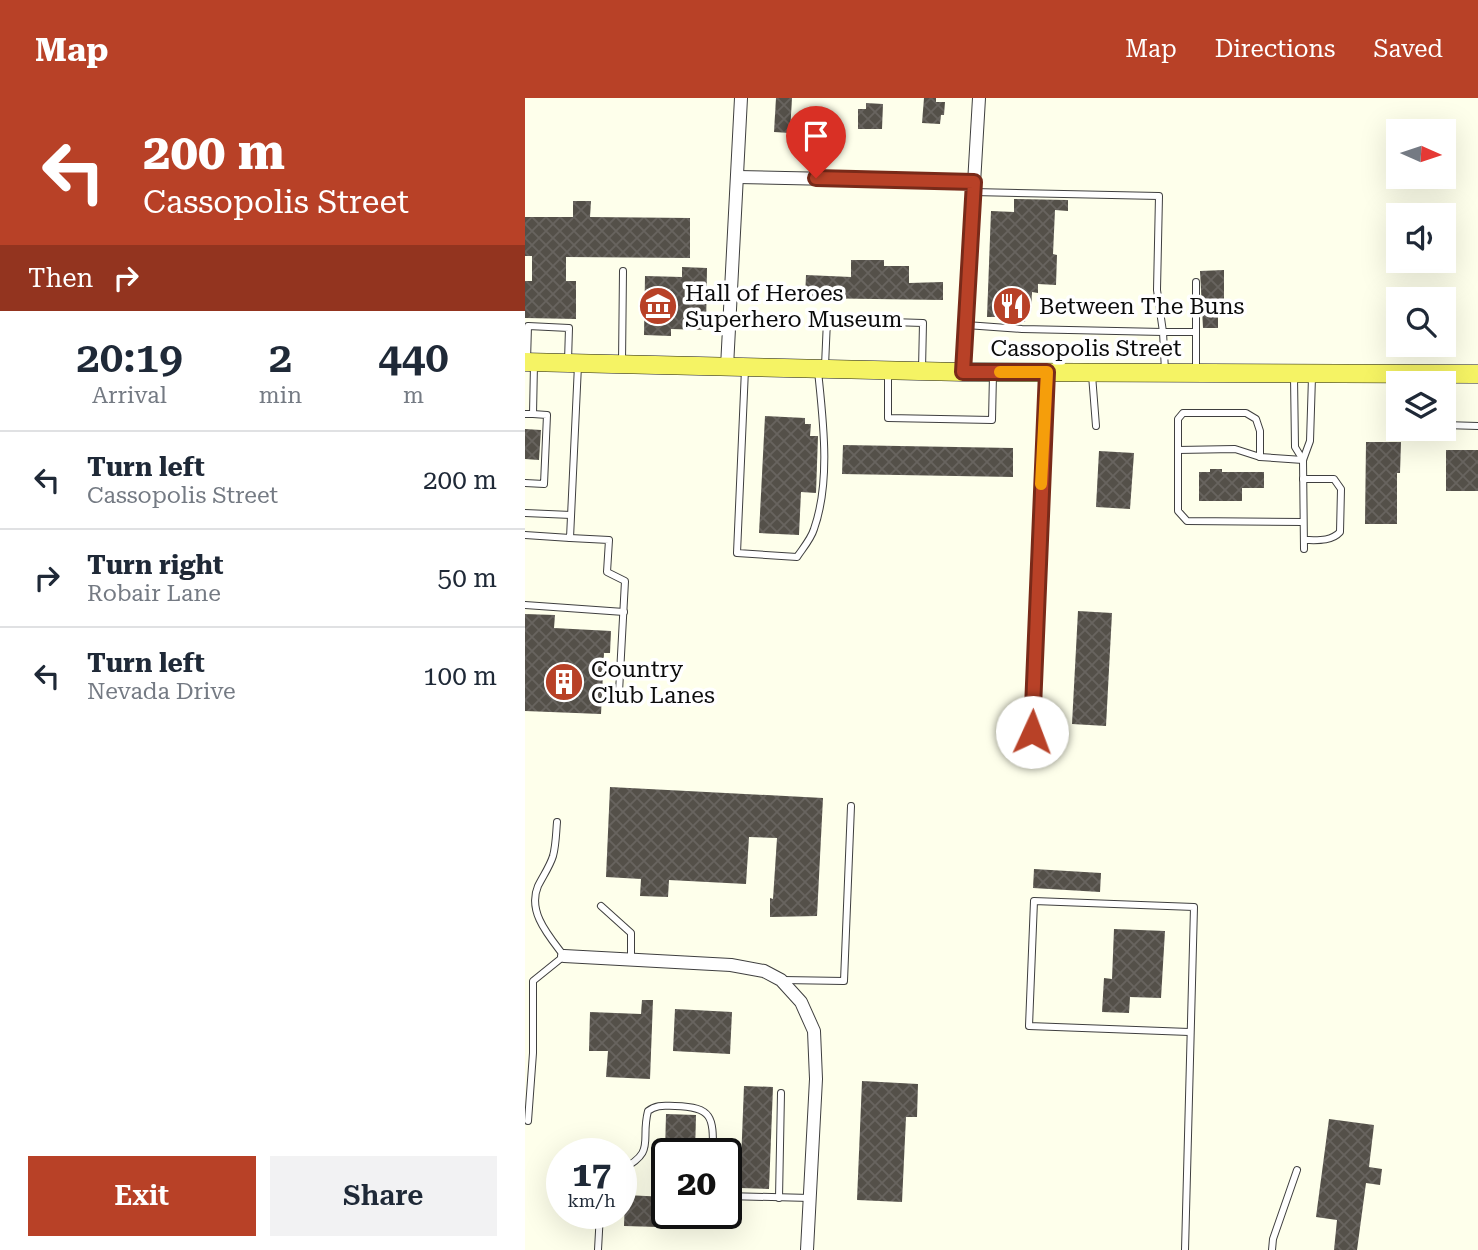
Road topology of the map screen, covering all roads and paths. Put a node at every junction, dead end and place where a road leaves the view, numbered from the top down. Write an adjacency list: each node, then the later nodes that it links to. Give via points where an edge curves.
1 (741, 98): 3 (street)
2 (979, 98): 4 (street)
3 (738, 177): 4 (street); 14 (street)
4 (973, 187): 8 (street); 9 (lane, via 1159,196 1157,290)
5 (623, 271): 13 (lane)
6 (1196, 282): 10 (lane)
7 (526, 325): 11 (lane); 12 (lane, via 569,328)
8 (965, 325): 9 (lane); 18 (street)
9 (1163, 332): 10 (lane); 22 (lane)
10 (1196, 332): 23 (lane)
11 (529, 362): 12 (main road, Cassopolis Street); 28 (lane)
12 (573, 363): 13 (main road, Cassopolis Street); 38 (lane)
13 (622, 364): 14 (main road, Cassopolis Street)
14 (736, 367): 15 (main road, Cassopolis Street); 15 (lane, via 737,553 797,557 814,530 821,499 825,437)
15 (822, 369): 16 (main road, Cassopolis Street); 17 (lane, via 827,320 923,323)
16 (888, 370): 17 (main road, Cassopolis Street); 19 (lane, via 887,418 992,420)
17 (922, 371): 18 (main road, Cassopolis Street)
18 (963, 372): 19 (main road, Cassopolis Street)
19 (993, 372): 20 (main road, Cassopolis Street)
20 (1047, 372): 21 (main road, Cassopolis Street); 47 (lane)
21 (1092, 373): 22 (main road, Cassopolis Street); 30 (lane)
22 (1165, 373): 23 (main road, Cassopolis Street)
23 (1196, 373): 24 (main road, Cassopolis Street)
24 (1303, 374): 27 (main road, Cassopolis Street); 34 (lane, via 1310,441); 34 (lane, via 1295,447)
25 (1478, 374): 26 (main road, Cassopolis Street)
26 (1456, 375)
27 (1386, 378)
28 (529, 414): 36 (lane, via 547,415 544,484)
29 (1456, 425): 31 (lane)
30 (1095, 426)
31 (1478, 426)
32 (1178, 450): 33 (lane, via 1235,449); 33 (lane, via 1178,419 1183,413 1246,413 1256,419); 39 (lane, via 1178,511 1187,521)
33 (1261, 457): 34 (lane)
34 (1303, 460): 35 (lane)
35 (1303, 479): 39 (lane); 42 (lane, via 1334,479 1341,489 1340,532 1329,539)
36 (525, 483)
37 (525, 513): 38 (lane)
38 (571, 515): 41 (lane)
39 (1304, 522): 42 (lane)
40 (525, 536): 41 (lane)
41 (570, 538): 45 (lane, via 609,540 607,572 625,581)
42 (1304, 540): 43 (lane)
43 (1304, 549)
44 (525, 605): 45 (lane)
45 (624, 612): 46 (lane)
46 (619, 692)
47 (1032, 732)
48 (851, 806): 53 (lane, via 844,981)
49 (557, 822): 51 (lane, via 552,859 535,900 545,930)
50 (601, 906): 52 (lane, via 631,933)
51 (564, 956): 52 (street); 56 (lane, via 533,981)
52 (631, 959): 53 (street, via 731,965 764,971)
53 (781, 980): 62 (street, via 800,1002 814,1031)
54 (1189, 1032): 54 (lane, via 1194,907 1034,901 1029,1026); 66 (lane)
55 (781, 1093): 61 (lane)
56 (528, 1121)
57 (713, 1138): 58 (lane, via 713,1126 697,1107 658,1106 648,1111 644,1152)
58 (637, 1162)
59 (1297, 1170): 67 (lane)
60 (742, 1197): 61 (lane)
61 (779, 1198): 62 (lane)
62 (810, 1198): 65 (street)
63 (599, 1229): 64 (lane)
64 (598, 1250)
65 (807, 1250)
66 (1185, 1250)
67 (1272, 1250)

